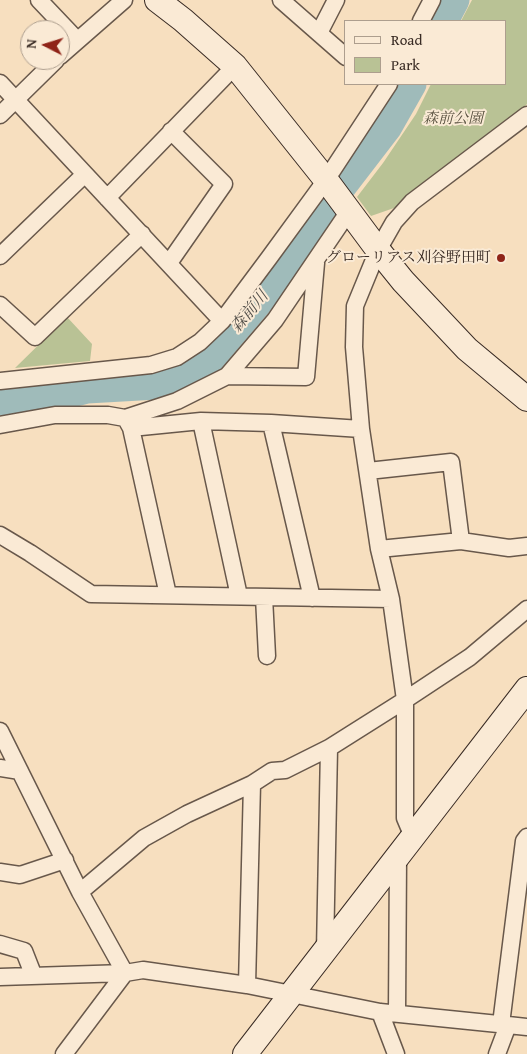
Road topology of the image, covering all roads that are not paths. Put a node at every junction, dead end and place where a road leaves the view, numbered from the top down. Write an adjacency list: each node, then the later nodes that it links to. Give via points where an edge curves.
1 (39, 0): 9 (street)
2 (124, 0): 9 (street)
3 (157, 0): 12 (street)
4 (281, 0): 8 (street)
5 (336, 0): 8 (street)
6 (432, 0): 7 (street)
7 (422, 20)
8 (319, 33): 11 (street)
9 (77, 40): 10 (street)
10 (70, 47)
11 (344, 55)
12 (235, 66): 19 (street); 21 (street)
13 (45, 70): 16 (street)
14 (0, 83): 16 (street)
15 (383, 86): 21 (street)
16 (15, 99): 18 (street); 20 (street)
17 (527, 114): 25 (street, via 412,202 394,222)
18 (0, 115)
19 (171, 131): 22 (street); 28 (street, via 224,184)
20 (85, 174): 22 (street); 26 (street)
21 (326, 180): 23 (street); 30 (street)
22 (107, 198): 24 (street)
23 (350, 211): 25 (street); 27 (street)
24 (142, 234): 28 (street); 29 (street, via 35,337)
25 (378, 250): 33 (street, via 467,348); 38 (street, via 355,306 354,347)
26 (0, 256)
27 (316, 261): 31 (street, via 275,320); 31 (street, via 306,377)
28 (169, 263): 30 (street)
29 (0, 305)
30 (222, 321): 32 (street, via 178,357 151,365)
31 (227, 376): 35 (street)
32 (0, 381)
33 (527, 399)
34 (201, 421): 35 (street); 36 (street); 45 (street)
35 (128, 423): 37 (street, via 108,415 55,415); 44 (street)
36 (270, 423): 38 (street); 47 (street)
37 (0, 425)
38 (361, 429): 39 (street)
39 (368, 471): 41 (street, via 451,462); 43 (street)
40 (0, 535): 44 (street, via 91,594)
41 (461, 541): 42 (street, via 509,548); 43 (street)
42 (527, 546)
43 (379, 549): 48 (street)
44 (168, 595): 45 (street)
45 (239, 596): 46 (street)
46 (264, 597): 47 (street); 50 (street)
47 (312, 598): 48 (street)
48 (391, 599): 52 (street)
49 (527, 609): 52 (street, via 470,657)
50 (267, 656)
51 (527, 689): 59 (street)
52 (405, 700): 54 (street); 59 (street, via 405,818)
53 (0, 731): 56 (street)
54 (329, 748): 57 (street, via 285,770 272,771); 65 (street)
55 (0, 768): 56 (street)
56 (20, 772): 61 (street)
57 (252, 784): 63 (street, via 144,838); 69 (street)
58 (527, 837): 73 (street)
59 (413, 838): 60 (street)
60 (398, 857): 65 (street); 72 (street)
61 (65, 860): 62 (street, via 20,875); 63 (street)
62 (0, 872)
63 (80, 892): 66 (street)
64 (0, 944): 67 (street, via 24,951)
65 (325, 951): 70 (street)
66 (125, 973): 67 (street); 69 (street, via 143,970); 75 (street)
67 (33, 974): 68 (street)
68 (0, 976)
69 (246, 985): 70 (street)
70 (293, 994): 71 (street); 76 (street)
71 (380, 1012): 72 (street); 77 (street)
72 (397, 1013): 73 (street)
73 (504, 1025): 74 (street); 78 (street)
74 (527, 1027)
75 (64, 1054)
76 (245, 1054)
77 (396, 1054)
78 (497, 1054)

